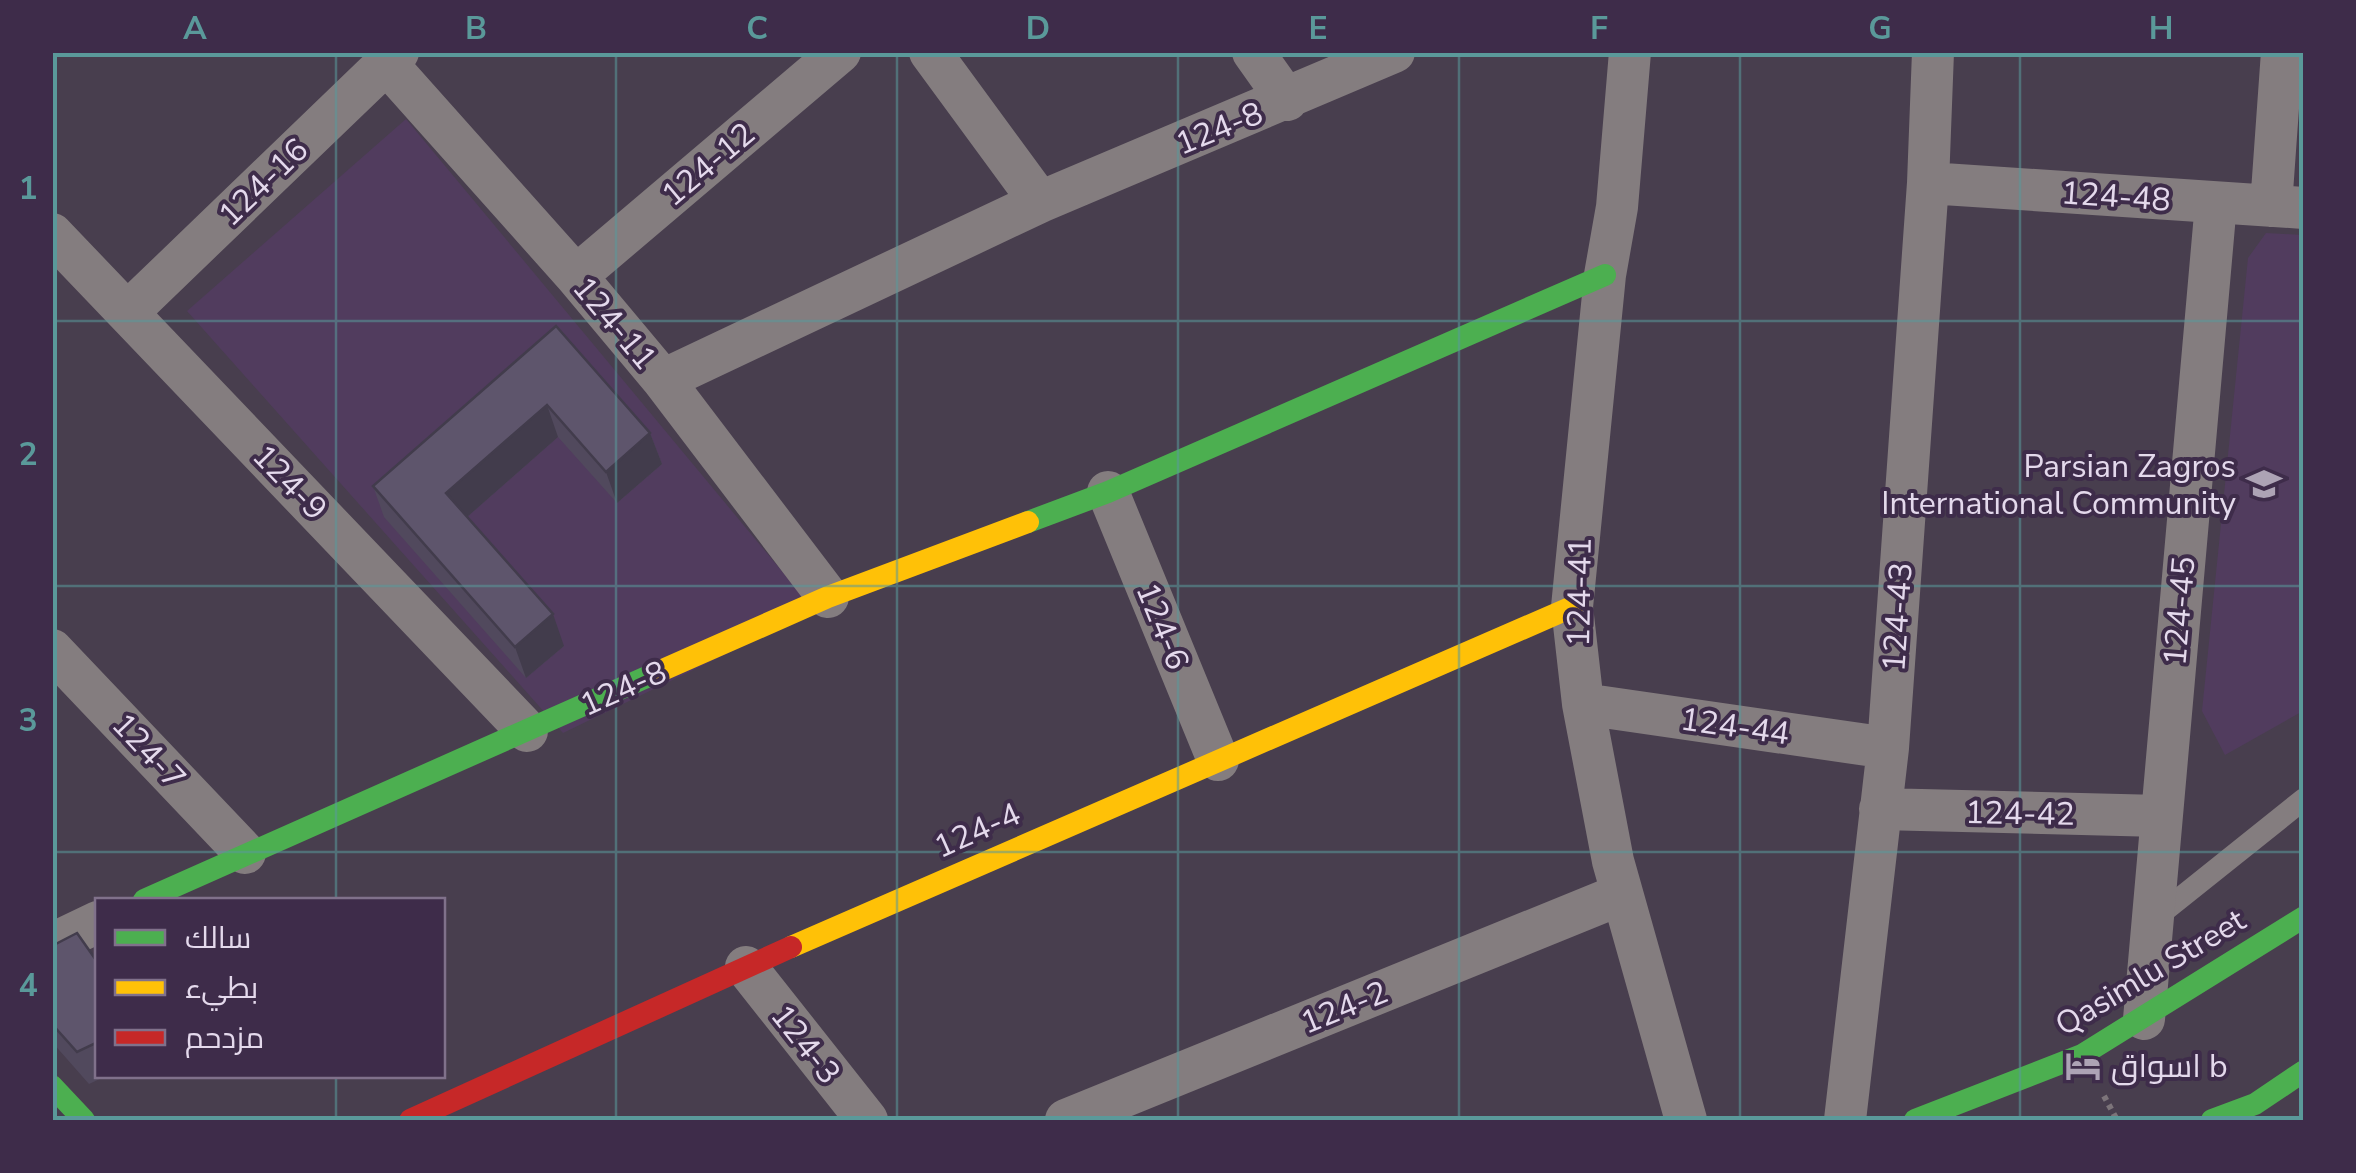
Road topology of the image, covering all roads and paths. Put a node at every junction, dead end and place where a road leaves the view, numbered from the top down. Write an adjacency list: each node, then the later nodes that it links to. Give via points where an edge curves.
1 (840, 52): 16 (street, 124-12)
2 (930, 52): 11 (street)
3 (1253, 52): 9 (street)
4 (1394, 52): 9 (street, 124-8)
5 (1630, 52): 15 (street, 124-41)
6 (1932, 52): 10 (street, 124-43)
7 (2282, 52): 13 (street)
8 (392, 58): 16 (street, 124-11); 17 (street, 124-16)
9 (1286, 100): 11 (street, 124-8)
10 (1928, 183): 12 (street, 124-48); 25 (street, 124-43)
11 (1040, 202): 18 (street, 124-8)
12 (2216, 204): 13 (street, 124-48); 29 (street, 124-45)
13 (2287, 207)
14 (52, 234): 17 (street, 124-9)
15 (1605, 275): 19 (street, 124-8); 21 (street, 124-41)
16 (576, 276): 18 (street, 124-11)
17 (128, 312): 24 (street, 124-9)
18 (663, 380): 20 (street, 124-11)
19 (1108, 492): 20 (street, 124-8); 26 (street, 124-6)
20 (828, 597): 24 (street, 124-8)
21 (1572, 607): 23 (street, 124-41); 26 (street, 124-4)
22 (52, 650): 30 (street, 124-7)
23 (1582, 704): 25 (street, 124-44); 31 (street, 124-41)
24 (527, 731): 30 (street, 124-8)
25 (1888, 748): 28 (street, 124-43)
26 (1218, 760): 37 (street, 124-4)
27 (2304, 799): 34 (lane)
28 (1880, 809): 29 (street, 124-42); 48 (street, 124-43)
29 (2160, 816): 34 (street, 124-45)
30 (245, 853): 32 (street, 124-8)
31 (1622, 894): 46 (street, 124-2); 47 (street, 124-41)
32 (148, 898)
33 (2304, 917): 38 (street, Qasimlu Street)
34 (2154, 919): 38 (street, 124-45)
35 (95, 923): 36 (street)
36 (52, 944)
37 (746, 967): 41 (street, 124-4); 45 (street, 124-3)
38 (2144, 1018): 49 (street, Qasimlu Street, via 2082,1055)
39 (2304, 1071): 42 (street)
40 (52, 1086): 43 (street)
41 (474, 1108): 44 (street, 124-4)
42 (2259, 1112): 50 (street)
43 (84, 1120)
44 (410, 1120)
45 (866, 1120)
46 (1066, 1120)
47 (1686, 1120)
48 (1845, 1120)
49 (1915, 1120)
50 (2212, 1120)

